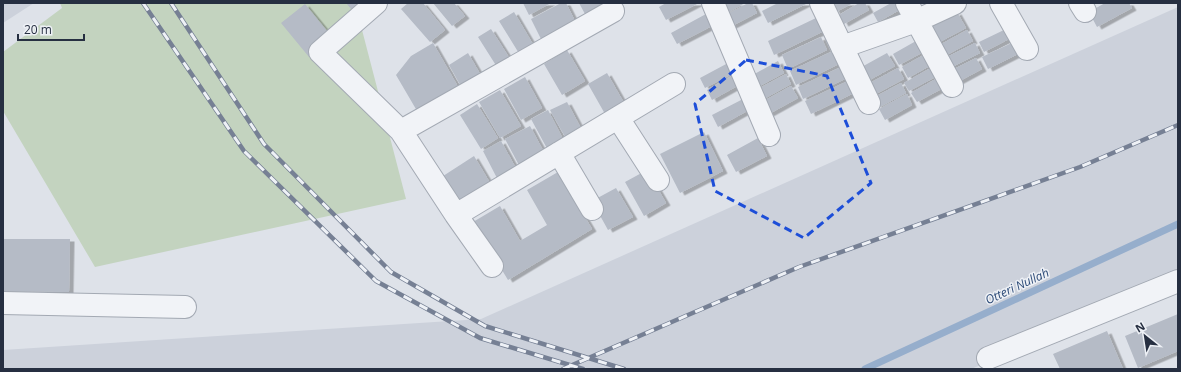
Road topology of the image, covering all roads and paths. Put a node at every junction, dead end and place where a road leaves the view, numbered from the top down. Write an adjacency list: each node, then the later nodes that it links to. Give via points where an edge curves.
1 (376, 3): 14 (street, via 320,52)
2 (713, 3): 15 (street)
3 (821, 3): 8 (street)
4 (955, 3): 7 (street)
5 (1001, 3): 9 (street)
6 (613, 11): 14 (street)
7 (911, 12): 8 (street); 11 (street)
8 (842, 47): 12 (street)
9 (1027, 49)
10 (674, 84): 13 (street)
11 (952, 86)
12 (869, 103)
13 (618, 118): 16 (street); 17 (street)
14 (400, 131): 19 (street)
15 (769, 135)
16 (560, 153): 18 (street); 19 (street)
17 (658, 180)
18 (592, 209)
19 (456, 215): 20 (street)
20 (492, 266)
21 (1178, 281): 24 (street)
22 (3, 303): 23 (street)
23 (185, 307)
24 (988, 358)

